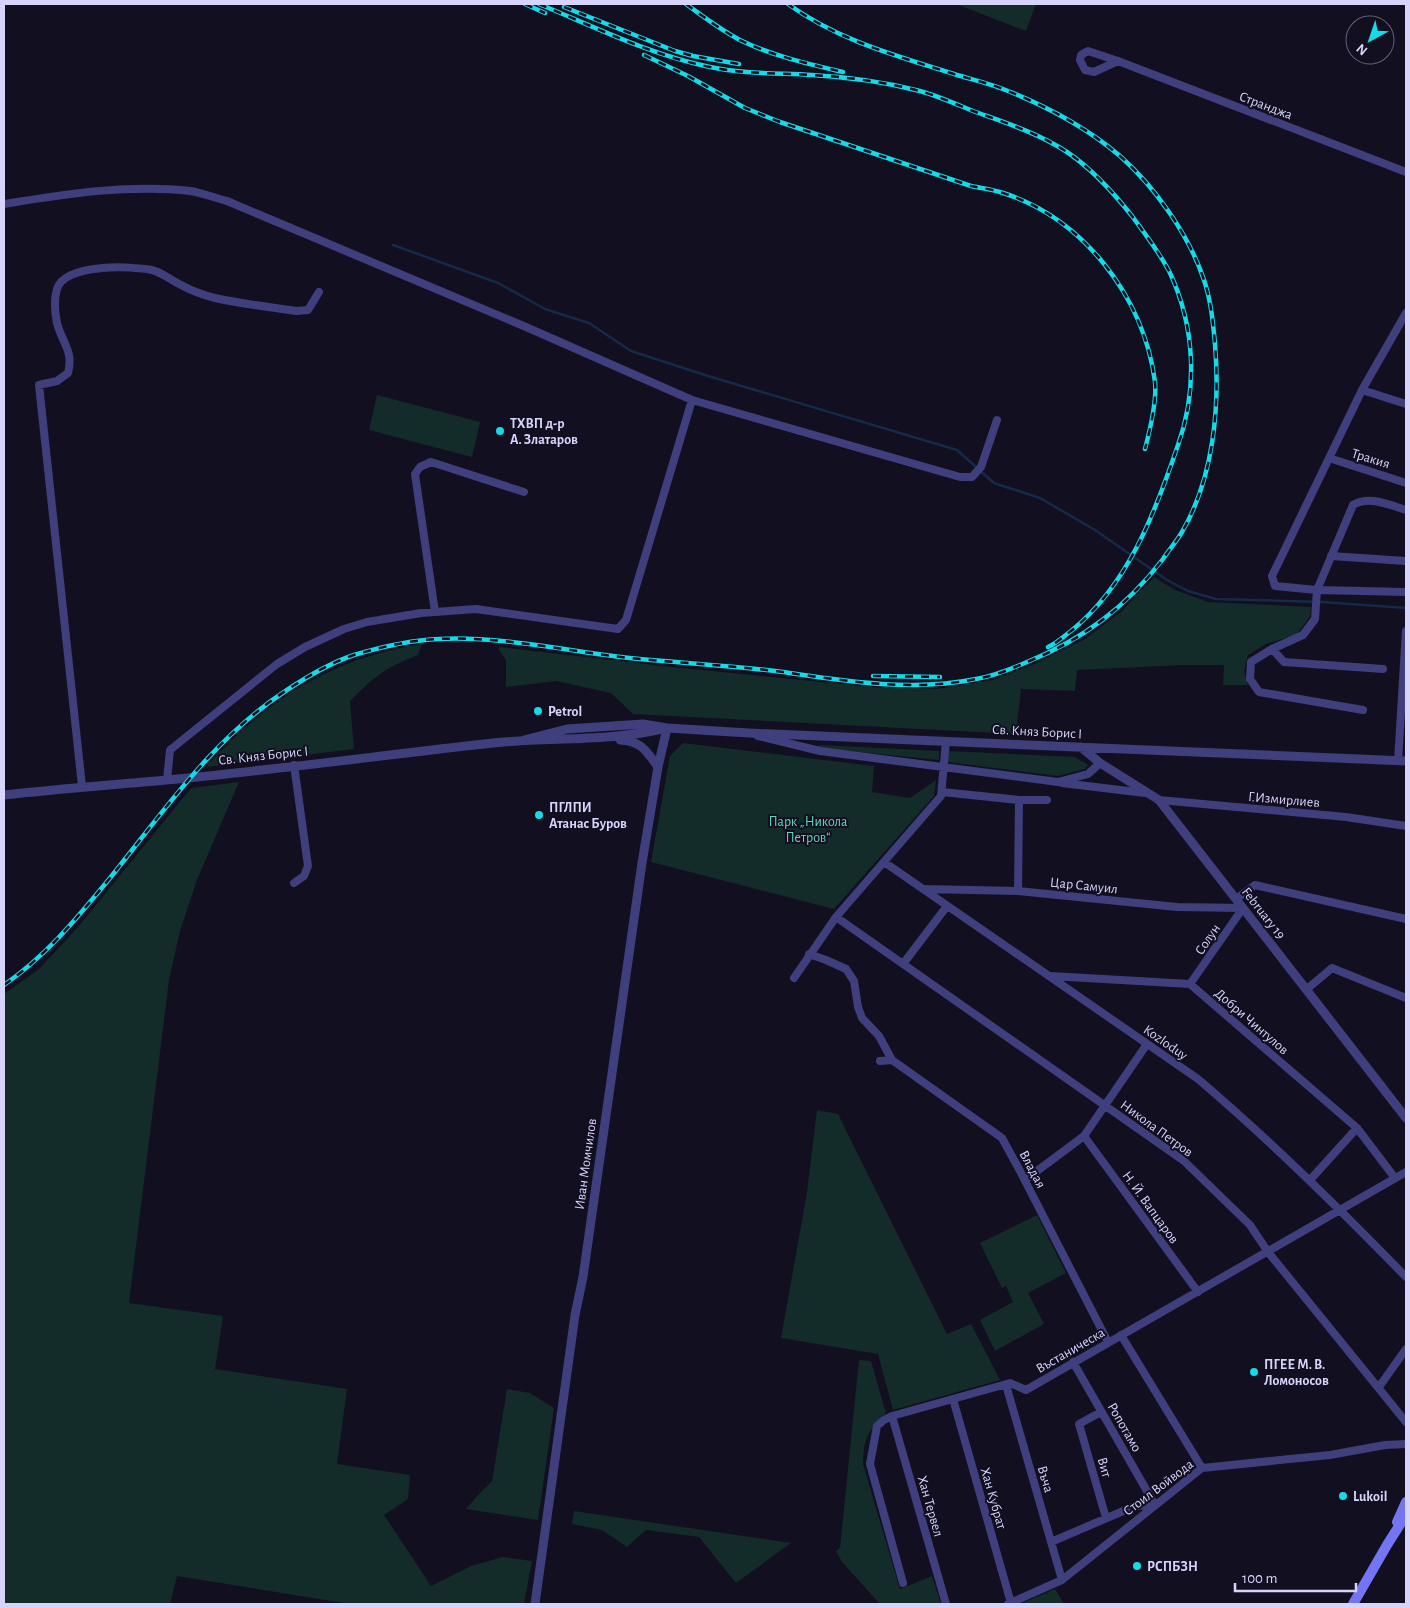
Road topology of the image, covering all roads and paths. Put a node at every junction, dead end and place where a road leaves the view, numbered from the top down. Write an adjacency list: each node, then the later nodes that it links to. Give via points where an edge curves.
1 (1118, 61): 2 (street, Странджа)
2 (1406, 172)
3 (4, 204): 7 (street, via 55,195 144,188 192,191 227,201)
4 (319, 292): 37 (street, via 308,310 297,311 213,298 154,270 100,267 68,277 58,287 57,323 70,352 71,364 68,373 57,381 39,385)
5 (1406, 313): 6 (street)
6 (1362, 390): 8 (street); 10 (street)
7 (692, 400): 9 (street, via 960,477 972,477 980,467); 18 (street, via 626,620 618,629 476,609)
8 (1406, 402)
9 (997, 420)
10 (1328, 458): 11 (street, Тракия); 16 (street, via 1272,576 1275,586)
11 (1406, 482)
12 (524, 492): 18 (street, via 431,462 420,467 415,474)
13 (1406, 510): 14 (street, via 1376,501 1353,505)
14 (1331, 556): 15 (street); 16 (street)
15 (1406, 561)
16 (1317, 590): 17 (street); 20 (street, via 1315,619 1303,635)
17 (1406, 592)
18 (435, 612): 35 (street, via 367,622 305,646 277,664 170,750)
19 (1406, 631): 22 (street)
20 (1272, 649): 21 (street, via 1284,662); 23 (street, via 1251,662 1250,679 1259,692)
21 (1382, 669)
22 (1404, 708): 30 (street)
23 (1363, 710)
24 (667, 728): 25 (street, Св. Княз Борис I); 26 (street, Св. Княз Борис I); 27 (street, Св. Княз Борис I, via 643,724 567,729); 33 (street, Иван Момчилов)
25 (749, 733): 28 (street, Св. Княз Борис I); 34 (street, via 820,751)
26 (600, 739): 27 (street, Св. Княз Борис I); 33 (street, via 636,743)
27 (524, 740): 32 (street, Св. Княз Борис I)
28 (946, 741): 29 (street, Св. Княз Борис I); 34 (street)
29 (1080, 747): 30 (street, Св. Княз Борис I); 31 (street, February 19)
30 (1402, 761)
31 (1100, 763): 36 (street, via 1088,774); 39 (street, February 19)
32 (294, 765): 35 (street, Св. Княз Борис I); 46 (street, via 308,866 304,876)
33 (658, 767): 96 (street, Иван Момчилов)
34 (943, 768): 36 (street); 38 (street)
35 (167, 780): 37 (street, Св. Княз Борис I)
36 (1058, 782): 39 (street)
37 (82, 786): 40 (street, Св. Княз Борис I)
38 (942, 792): 41 (street); 45 (street)
39 (1145, 792): 43 (street, February 19)
40 (4, 795)
41 (1019, 800): 42 (street); 48 (street)
42 (1047, 800)
43 (1159, 800): 44 (street, Г.Измирлиев, via 1346,817); 49 (street, February 19)
44 (1406, 826)
45 (884, 862): 47 (street, Kozloduy); 52 (street)
46 (294, 884)
47 (922, 889): 48 (street, Цар Самуил); 50 (street, Kozloduy)
48 (1018, 891): 51 (street, Цар Самуил, via 1177,907)
49 (1236, 899): 51 (street, February 19); 53 (street, via 1255,885)
50 (947, 906): 55 (street); 56 (street, Kozloduy)
51 (1243, 908): 58 (street, Солун); 59 (street, February 19)
52 (836, 917): 54 (street); 55 (street, Никола Петров)
53 (1406, 919)
54 (809, 954): 57 (street); 62 (street, via 846,969 854,982 862,1018 879,1036)
55 (903, 964): 64 (street, Никола Петров)
56 (1049, 976): 58 (street); 61 (street, Kozloduy)
57 (794, 978)
58 (1190, 984): 66 (street, Добри Чинтулов)
59 (1307, 989): 60 (street, via 1332,968); 65 (street, February 19)
60 (1406, 998)
61 (1147, 1044): 64 (street); 71 (street, Kozloduy, via 1198,1079)
62 (892, 1060): 63 (street); 70 (street, Владая, via 1002,1138)
63 (880, 1061)
64 (1105, 1106): 67 (street); 73 (street, Никола Петров, via 1184,1161 1250,1225)
65 (1406, 1118)
66 (1357, 1128): 69 (street, Добри Чинтулов); 71 (street)
67 (1084, 1136): 70 (street); 75 (street, Н. Й. Вапцаров)
68 (1406, 1172): 69 (street, Въстаническа)
69 (1395, 1178): 72 (street, Въстаническа)
70 (1025, 1180): 77 (street, Владая)
71 (1310, 1180): 72 (street, Kozloduy)
72 (1340, 1210): 73 (street, Въстаническа); 74 (street, Kozloduy)
73 (1268, 1252): 75 (street, Въстаническа); 81 (street, Никола Петров)
74 (1406, 1277)
75 (1198, 1292): 76 (street, Въстаническа)
76 (1121, 1335): 77 (street, Въстаническа); 87 (street)
77 (1108, 1342): 79 (street, Въстаническа)
78 (1406, 1349): 81 (street)
79 (1073, 1362): 80 (street, Въстаническа, via 1026,1390 1010,1383); 83 (street, Ропотамо)
80 (1006, 1385): 82 (street, Въстаническа); 92 (street, Въча)
81 (1379, 1387): 85 (street, Никола Петров)
82 (953, 1399): 84 (street, Въстаническа); 98 (street, Хан Кубрат)
83 (1101, 1412): 89 (street, Ропотамо); 91 (street, Вит, via 1079,1424)
84 (892, 1416): 95 (street, Въстаническа, via 876,1426 870,1464); 97 (street, Хан Тервел)
85 (1406, 1422)
86 (1406, 1444): 87 (street, Стоил Войвода)
87 (1202, 1468): 89 (street, Стоил Войвода)
88 (1406, 1502): 93 (main road)
89 (1155, 1505): 91 (street, via 1135,1506); 94 (street, Стоил Войвода)
90 (1406, 1516): 93 (main road)
91 (1106, 1518): 92 (street)
92 (1051, 1542): 94 (street, Въча)
93 (1387, 1545): 99 (main road)
94 (1062, 1580): 98 (street, Стоил Войвода)
95 (903, 1583)
96 (535, 1604)
97 (946, 1604)
98 (1010, 1604)
99 (1353, 1604)

